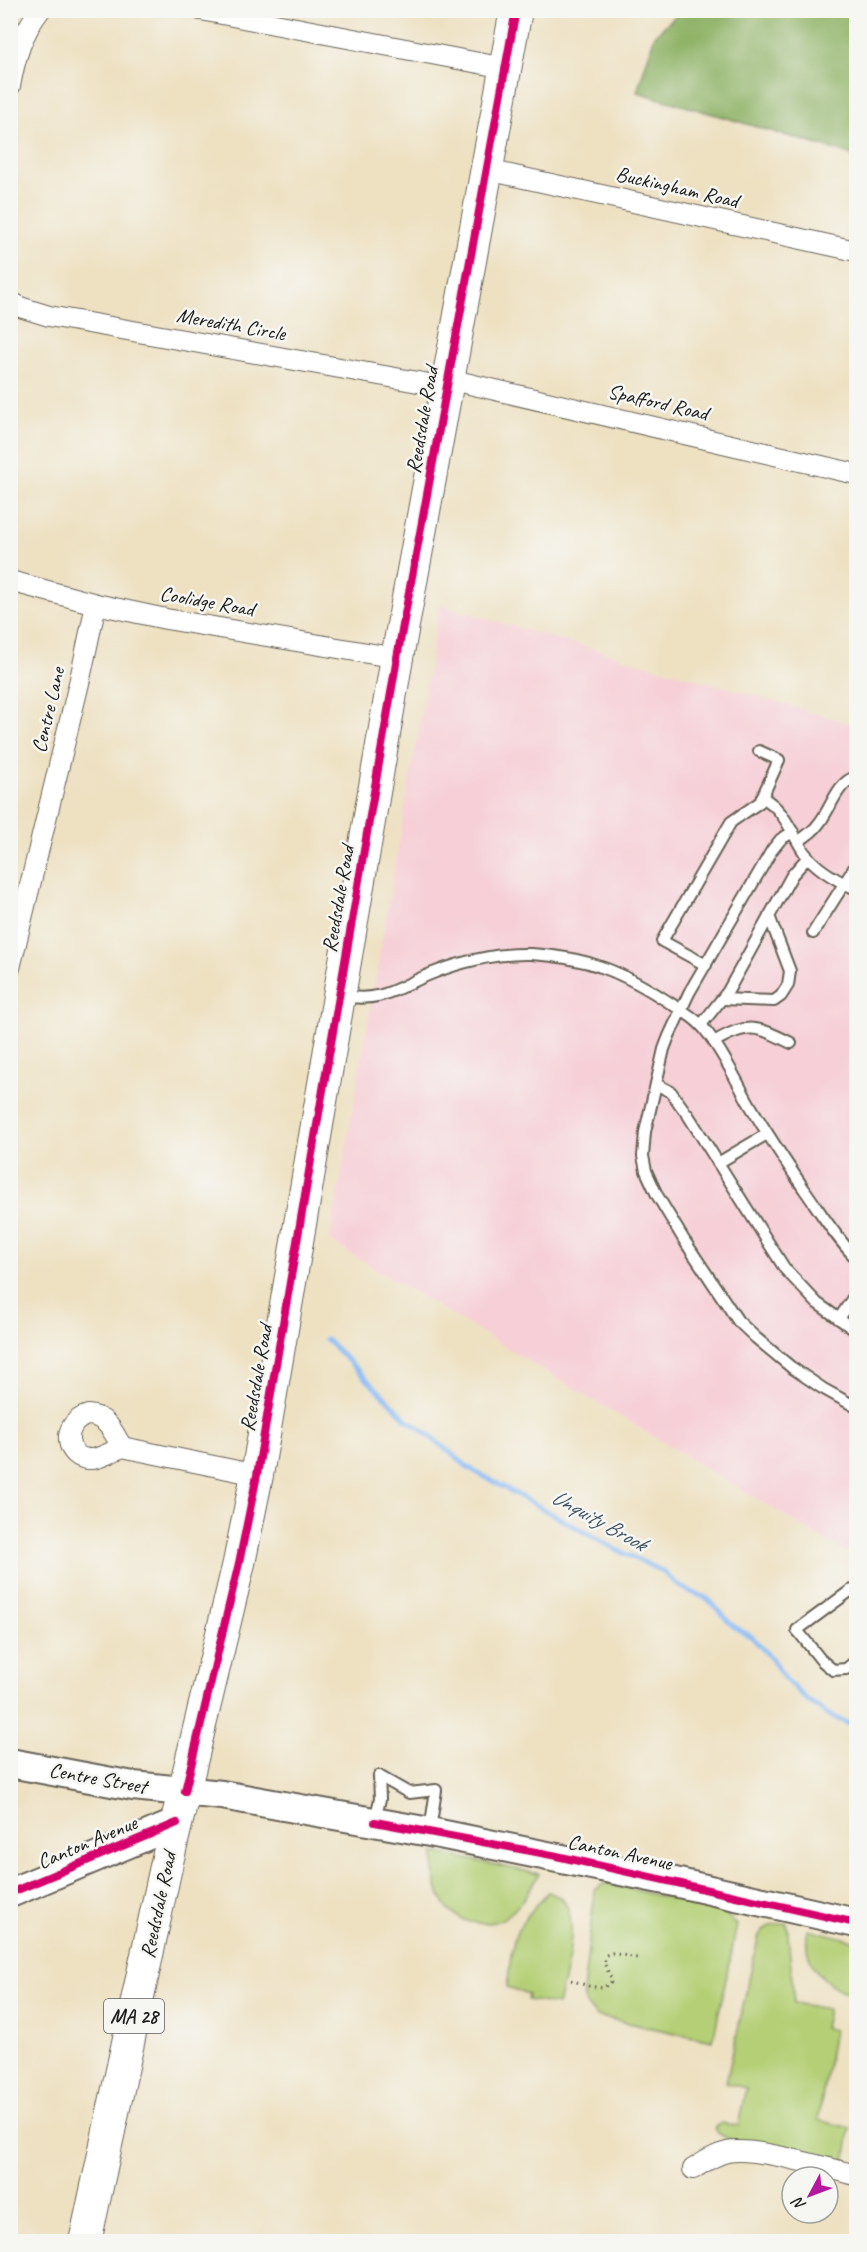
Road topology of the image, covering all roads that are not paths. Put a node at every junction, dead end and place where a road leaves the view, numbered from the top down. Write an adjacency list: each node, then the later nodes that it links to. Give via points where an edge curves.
1 (40, 10): 5 (street, via 19,48)
2 (201, 10): 4 (street)
3 (516, 10): 4 (main road, Reedsdale Road / MA 28)
4 (505, 68): 6 (main road, Reedsdale Road / MA 28)
5 (10, 86)
6 (487, 170): 7 (street, Buckingham Road); 9 (main road, Reedsdale Road / MA 28)
7 (856, 251)
8 (10, 301): 9 (street, Meredith Circle, via 50,316)
9 (447, 383): 10 (street, Spafford Road); 13 (main road, Reedsdale Road / MA 28)
10 (856, 474)
11 (10, 581): 12 (street, Coolidge Road)
12 (96, 604): 13 (street, Coolidge Road); 25 (street, Centre Lane)
13 (397, 658): 26 (main road, Reedsdale Road / MA 28)
14 (759, 751): 16 (lane, via 779,760)
15 (856, 777): 17 (lane, via 843,785 816,827)
16 (762, 797): 17 (lane, via 783,815); 24 (lane, via 757,805 731,822 663,940)
17 (795, 837): 18 (lane); 24 (lane, via 782,839 772,850)
18 (808, 857): 20 (lane); 22 (lane, via 792,874)
19 (856, 865): 20 (lane)
20 (845, 884): 21 (lane); 23 (lane)
21 (856, 889)
22 (769, 916): 27 (lane); 27 (lane, via 790,971 784,990 778,999 769,1002)
23 (813, 933)
24 (706, 965): 28 (lane)
25 (10, 968)
26 (339, 996): 28 (lane, via 376,998 462,963 530,954 608,968); 41 (main road, Reedsdale Road / MA 28)
27 (723, 999): 29 (lane)
28 (681, 1010): 29 (lane); 32 (lane, via 664,1049)
29 (701, 1025): 30 (lane)
30 (714, 1042): 31 (lane, via 749,1028 770,1032); 33 (lane)
31 (791, 1043)
32 (656, 1084): 34 (lane, via 671,1092); 39 (lane, via 644,1140 644,1164 684,1240 747,1330 801,1374)
33 (767, 1134): 34 (lane); 35 (lane)
34 (718, 1163): 37 (lane, via 785,1269 809,1297)
35 (856, 1258)
36 (856, 1293): 37 (lane)
37 (839, 1319): 38 (lane)
38 (856, 1331)
39 (856, 1407)
40 (122, 1446): 41 (street)
41 (257, 1475): 45 (main road, Reedsdale Road / MA 28)
42 (856, 1589): 43 (lane, via 797,1630 833,1670 846,1669)
43 (856, 1661)
44 (10, 1763): 45 (main road, Centre Street, via 134,1786)
45 (185, 1791): 46 (main road, Canton Avenue); 47 (main road, Reedsdale Road / MA 28)
46 (375, 1822): 48 (main road, Canton Avenue); 48 (lane, via 380,1776 409,1793 436,1790)
47 (177, 1823): 49 (main road, Canton Avenue); 53 (main road, Reedsdale Road / MA 28)
48 (430, 1832): 50 (main road, Canton Avenue)
49 (10, 1893)
50 (856, 1923)
51 (693, 2169): 52 (street, via 718,2154 740,2151)
52 (856, 2175)
53 (85, 2241)

